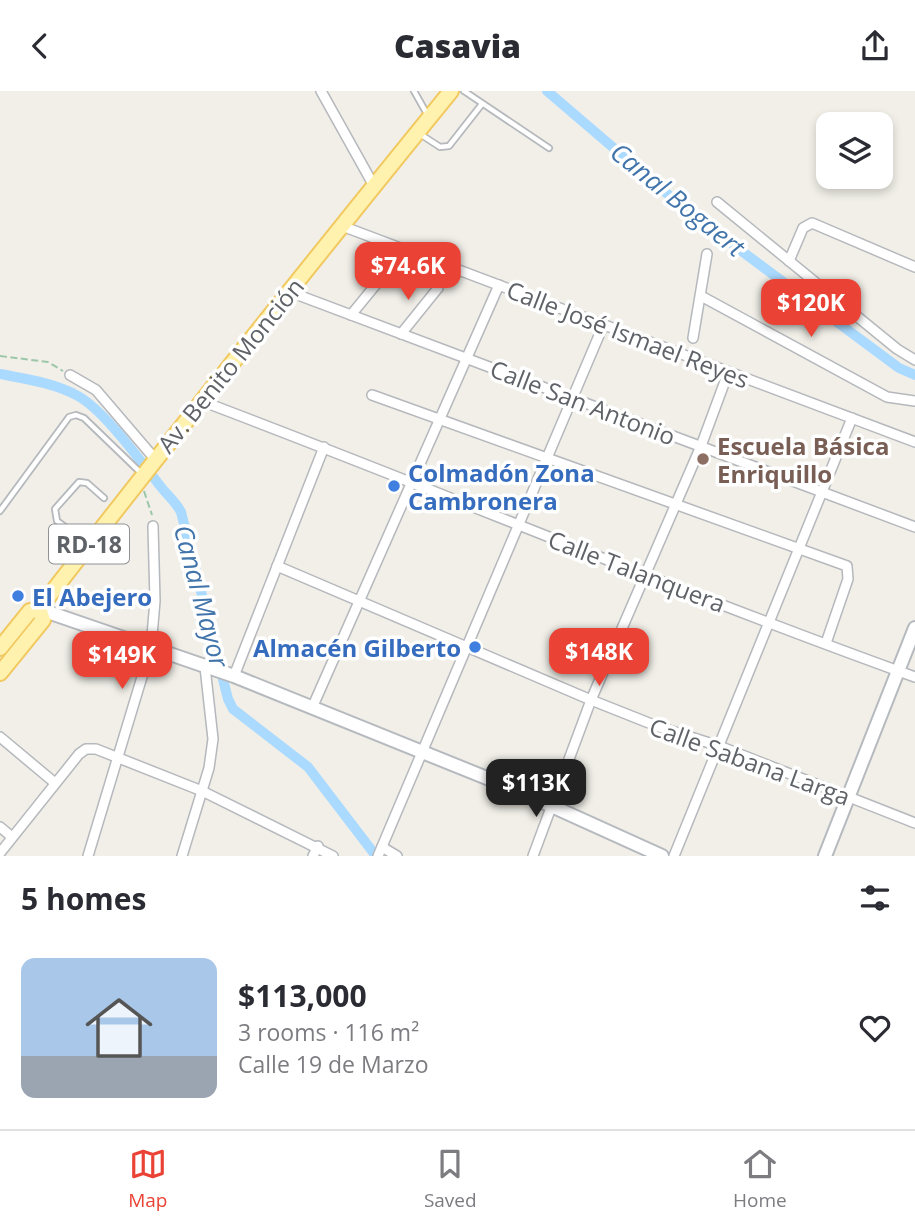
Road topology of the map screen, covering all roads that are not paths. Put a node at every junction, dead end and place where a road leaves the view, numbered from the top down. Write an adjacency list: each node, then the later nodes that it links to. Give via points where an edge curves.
1 (321, 91): 9 (street)
2 (414, 91): 6 (lane)
3 (451, 91): 6 (main road, Av. Benito Monción / RD-18)
4 (464, 91): 5 (lane)
5 (482, 104): 7 (lane, via 449,146 440,147); 8 (lane)
6 (429, 118): 7 (main road, Av. Benito Monción / RD-18)
7 (417, 132): 9 (main road, Av. Benito Monción / RD-18)
8 (549, 148)
9 (374, 186): 11 (main road, Av. Benito Monción / RD-18)
10 (717, 202): 14 (street)
11 (342, 226): 12 (street, Calle José Ismael Reyes); 18 (main road, Av. Benito Monción / RD-18)
12 (404, 250): 16 (street, Calle José Ismael Reyes); 20 (street)
13 (707, 254): 19 (street)
14 (789, 261): 15 (street, via 803,228 811,223); 25 (street)
15 (915, 267)
16 (499, 285): 21 (street, Calle José Ismael Reyes); 24 (street)
17 (438, 288): 22 (street)
18 (290, 292): 20 (street, Calle San Antonio); 31 (main road, Av. Benito Monción / RD-18)
19 (701, 296): 23 (street); 30 (street, via 887,397)
20 (351, 315): 22 (street, Calle San Antonio)
21 (603, 326): 26 (street, Calle José Ismael Reyes); 29 (street)
22 (401, 334): 24 (street, Calle San Antonio)
23 (693, 338)
24 (467, 359): 29 (street, Calle San Antonio); 32 (street)
25 (915, 360)
26 (728, 373): 33 (street, Calle José Ismael Reyes); 35 (street)
27 (70, 375): 38 (street, via 96,390)
28 (372, 394): 32 (street)
29 (569, 399): 35 (street, Calle San Antonio); 37 (street)
30 (915, 401)
31 (204, 402): 36 (street, Calle Talanquera); 38 (main road, Av. Benito Monción / RD-18)
32 (441, 418): 37 (street); 40 (street)
33 (852, 418): 34 (street, Calle José Ismael Reyes); 41 (street)
34 (915, 442)
35 (701, 446): 41 (street, Calle San Antonio); 43 (street)
36 (324, 447): 40 (street, Calle Talanquera); 50 (street)
37 (545, 458): 43 (street); 45 (street)
38 (154, 460): 39 (main road, Av. Benito Monción / RD-18)
39 (140, 479): 44 (lane, via 84,418 76,415 69,417); 48 (main road, Av. Benito Monción / RD-18)
40 (412, 481): 45 (street, Calle Talanquera); 52 (street)
41 (824, 492): 47 (street, Calle San Antonio); 49 (street)
42 (104, 498): 48 (lane, via 79,482 55,509 57,521)
43 (676, 504): 49 (street); 51 (street)
44 (0, 511)
45 (518, 525): 51 (street, Calle Talanquera); 58 (street)
46 (153, 526): 57 (street)
47 (915, 527)
48 (89, 545): 53 (main road, Av. Benito Monción / RD-18)
49 (800, 550): 54 (street); 56 (street, via 847,566 849,571)
50 (277, 566): 52 (street, Calle Sabana Larga); 63 (street)
51 (646, 577): 54 (street, Calle Talanquera); 65 (street)
52 (359, 600): 58 (street, Calle Sabana Larga); 66 (street)
53 (39, 609): 57 (street); 59 (main road, Av. Benito Monción / RD-18, via 30,611); 62 (main road, Av. Benito Monción / RD-18, via 43,620)
54 (769, 622): 56 (street, Calle Talanquera); 68 (street)
55 (915, 628): 61 (street)
56 (826, 643): 61 (street, Calle Talanquera)
57 (151, 647): 60 (street); 70 (street)
58 (469, 647): 65 (street, Calle Sabana Larga); 69 (street)
59 (0, 648)
60 (208, 667): 63 (street); 72 (street, via 213,739)
61 (899, 671): 64 (street, Calle Talanquera); 73 (street)
62 (0, 673)
63 (232, 675): 66 (street)
64 (915, 677)
65 (591, 700): 68 (street, Calle Sabana Larga); 74 (street)
66 (312, 708): 69 (street)
67 (0, 737): 71 (street)
68 (719, 746): 73 (street, Calle Sabana Larga); 88 (street)
69 (422, 752): 74 (street); 79 (street)
70 (117, 756): 71 (street, via 86,749); 72 (street); 81 (street)
71 (55, 783): 77 (street)
72 (202, 791): 78 (street); 82 (street)
73 (849, 796): 75 (street, Calle Sabana Larga); 89 (street)
74 (552, 808): 86 (street); 87 (street)
75 (915, 823)
76 (0, 827): 77 (street)
77 (12, 837): 80 (street)
78 (318, 846): 83 (street); 84 (street)
79 (380, 851): 85 (street)
80 (0, 853)
81 (88, 856)
82 (183, 856)
83 (313, 856)
84 (333, 856)
85 (397, 856)
86 (533, 856)
87 (663, 856)
88 (674, 856)
89 (825, 856)

